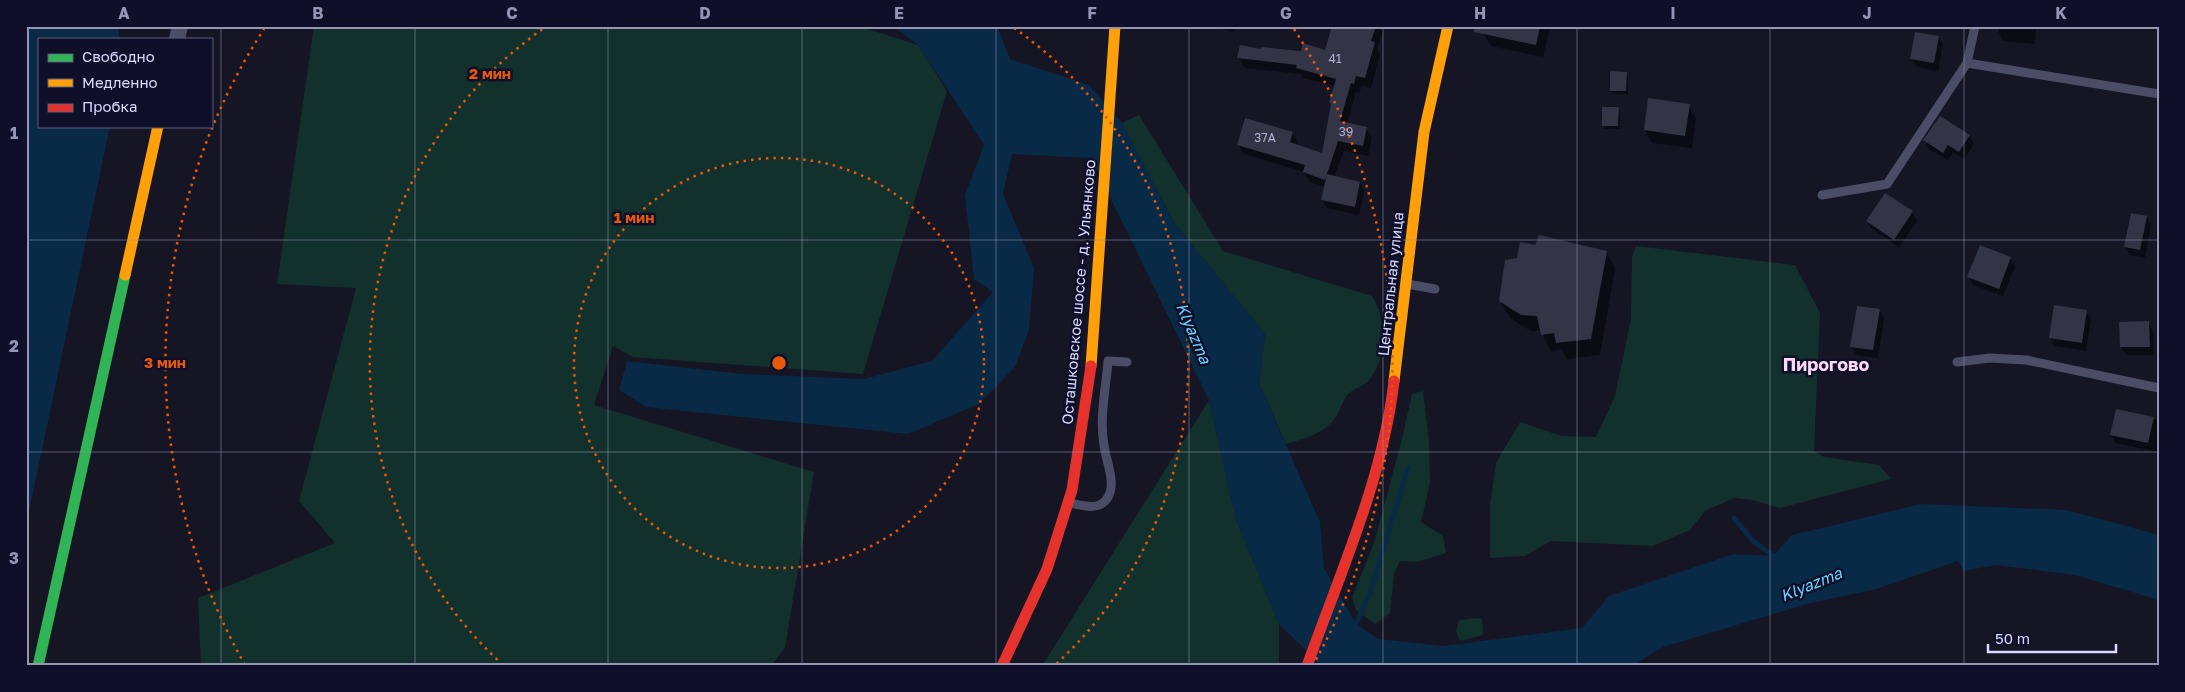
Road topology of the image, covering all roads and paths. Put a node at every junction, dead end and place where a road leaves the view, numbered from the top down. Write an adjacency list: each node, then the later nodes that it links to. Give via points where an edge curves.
1 (1448, 26): 8 (street, Центральная улица, via 1424,132)
2 (1975, 26): 4 (lane)
3 (1115, 30): 13 (street, Осташковское шоссе - д. Ульянково, via 1091,372)
4 (1967, 62): 5 (lane); 7 (lane, via 1886,184)
5 (2159, 94)
6 (158, 128): 14 (street)
7 (1822, 196)
8 (1406, 284): 9 (lane); 16 (street, Центральная улица, via 1392,410 1371,488)
9 (1435, 289)
10 (1127, 362): 13 (lane, via 1108,361 1102,430 1112,484 1110,494 1105,502 1092,507)
11 (1957, 362): 12 (lane, via 1990,358 2026,360)
12 (2159, 388)
13 (1068, 502): 15 (street, Осташковское шоссе - д. Ульянково, via 1047,569)
14 (38, 666)
15 (1002, 666)
16 (1307, 666)

